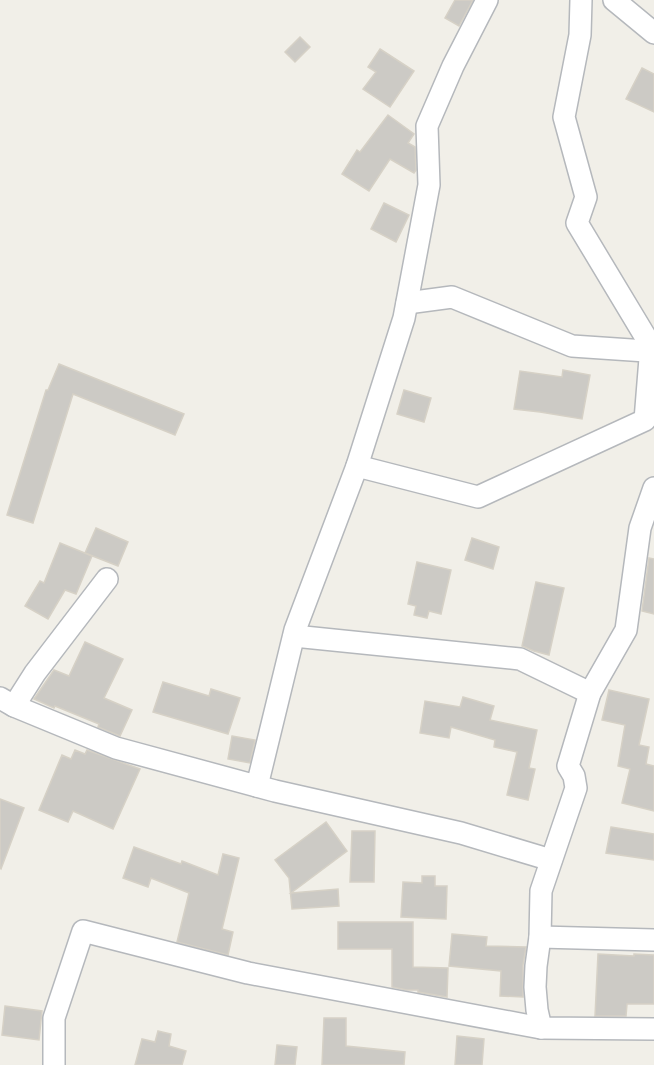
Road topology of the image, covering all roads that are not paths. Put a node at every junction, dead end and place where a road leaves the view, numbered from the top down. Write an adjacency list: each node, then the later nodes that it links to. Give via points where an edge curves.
1 (487, 0): 5 (street, via 427,126 429,185)
2 (581, 0): 6 (street, via 580,35 564,117 586,197 578,223)
3 (614, 0): 4 (street)
4 (654, 33)
5 (407, 303): 6 (street, via 452,297 572,346 646,351); 8 (street)
6 (652, 344): 7 (street)
7 (649, 427): 8 (street, via 478,497)
8 (357, 466): 11 (street)
9 (654, 488): 12 (street, via 640,528 626,630)
10 (106, 579): 13 (street, via 35,673)
11 (294, 636): 12 (street, via 520,659); 14 (street)
12 (590, 693): 15 (street, via 568,766 576,788)
13 (7, 702): 14 (street, via 116,748)
14 (257, 786): 15 (street, via 461,833)
15 (551, 860): 16 (street, via 541,891)
16 (540, 937): 17 (street); 18 (street, via 535,987)
17 (654, 940)
18 (541, 1028): 19 (street); 20 (street, via 248,973 83,932 54,1018)
19 (654, 1029)
20 (54, 1065)

